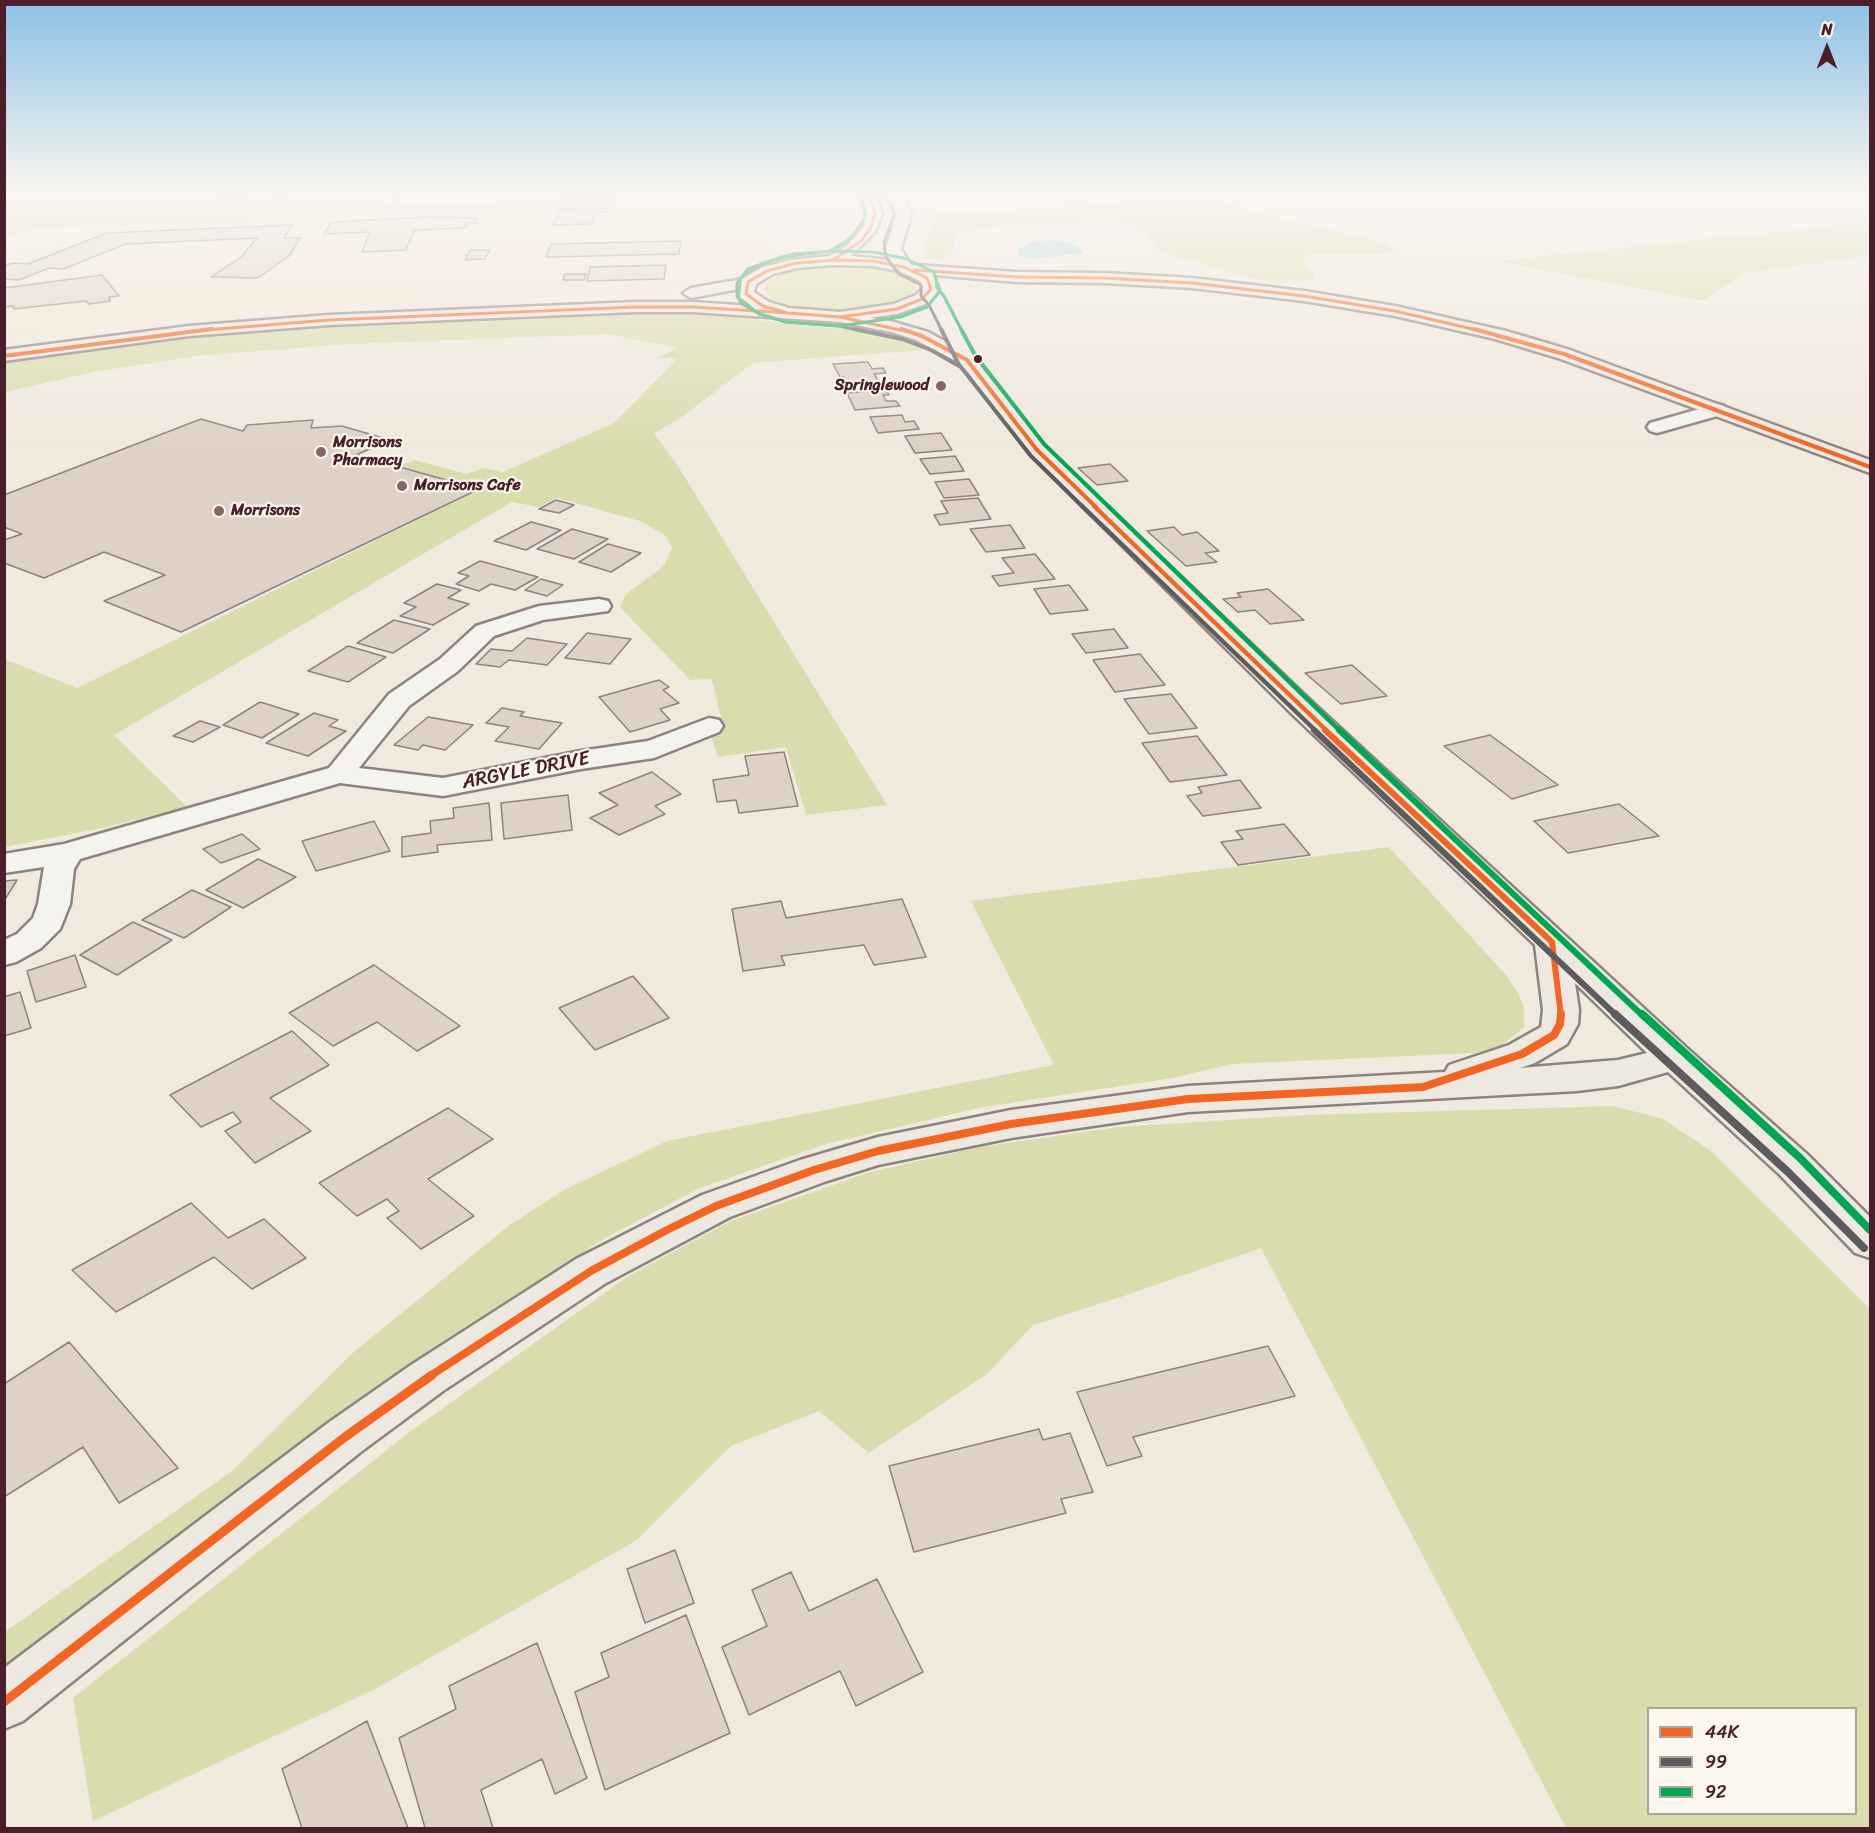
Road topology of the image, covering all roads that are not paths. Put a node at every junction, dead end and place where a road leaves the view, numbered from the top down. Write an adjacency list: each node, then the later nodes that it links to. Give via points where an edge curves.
1 (758, 277): 5 (main road)
2 (924, 277): 6 (main road)
3 (1011, 277): 4 (main road)
4 (1017, 277): 6 (main road); 12 (main road, via 1192,283 1395,311 1542,347)
5 (748, 282): 7 (main road, via 745,290 749,298); 9 (main road, via 694,293 270,313)
6 (930, 290): 8 (main road, via 922,299 897,309); 11 (main road)
7 (788, 313): 8 (main road); 10 (main road, via 652,306 329,320 189,331)
8 (840, 317): 11 (main road, via 913,333)
9 (4, 344)
10 (4, 356)
11 (967, 360): 20 (main road, via 1037,450 1302,708)
12 (1717, 410): 13 (street); 14 (main road)
13 (1657, 428)
14 (1870, 467)
15 (599, 606): 17 (street, via 539,614 486,631 449,665 399,700)
16 (709, 726): 17 (street, ARGYLE DRIVE, via 654,749 443,787)
17 (339, 774): 18 (street, ARGYLE DRIVE)
18 (68, 853): 19 (street, ARGYLE DRIVE); 21 (street, via 58,869 54,904 44,928)
19 (4, 864)
20 (1552, 942): 22 (main road); 23 (main road, via 1561,1010 1554,1035 1522,1054)
21 (4, 954)
22 (1675, 1058): 23 (main road, via 1618,1073 1577,1078); 24 (main road, via 1794,1165)
23 (1423, 1087): 25 (main road, via 1188,1099 1011,1124 878,1151 716,1206 591,1271 427,1377)
24 (1870, 1242)
25 (4, 1702)

